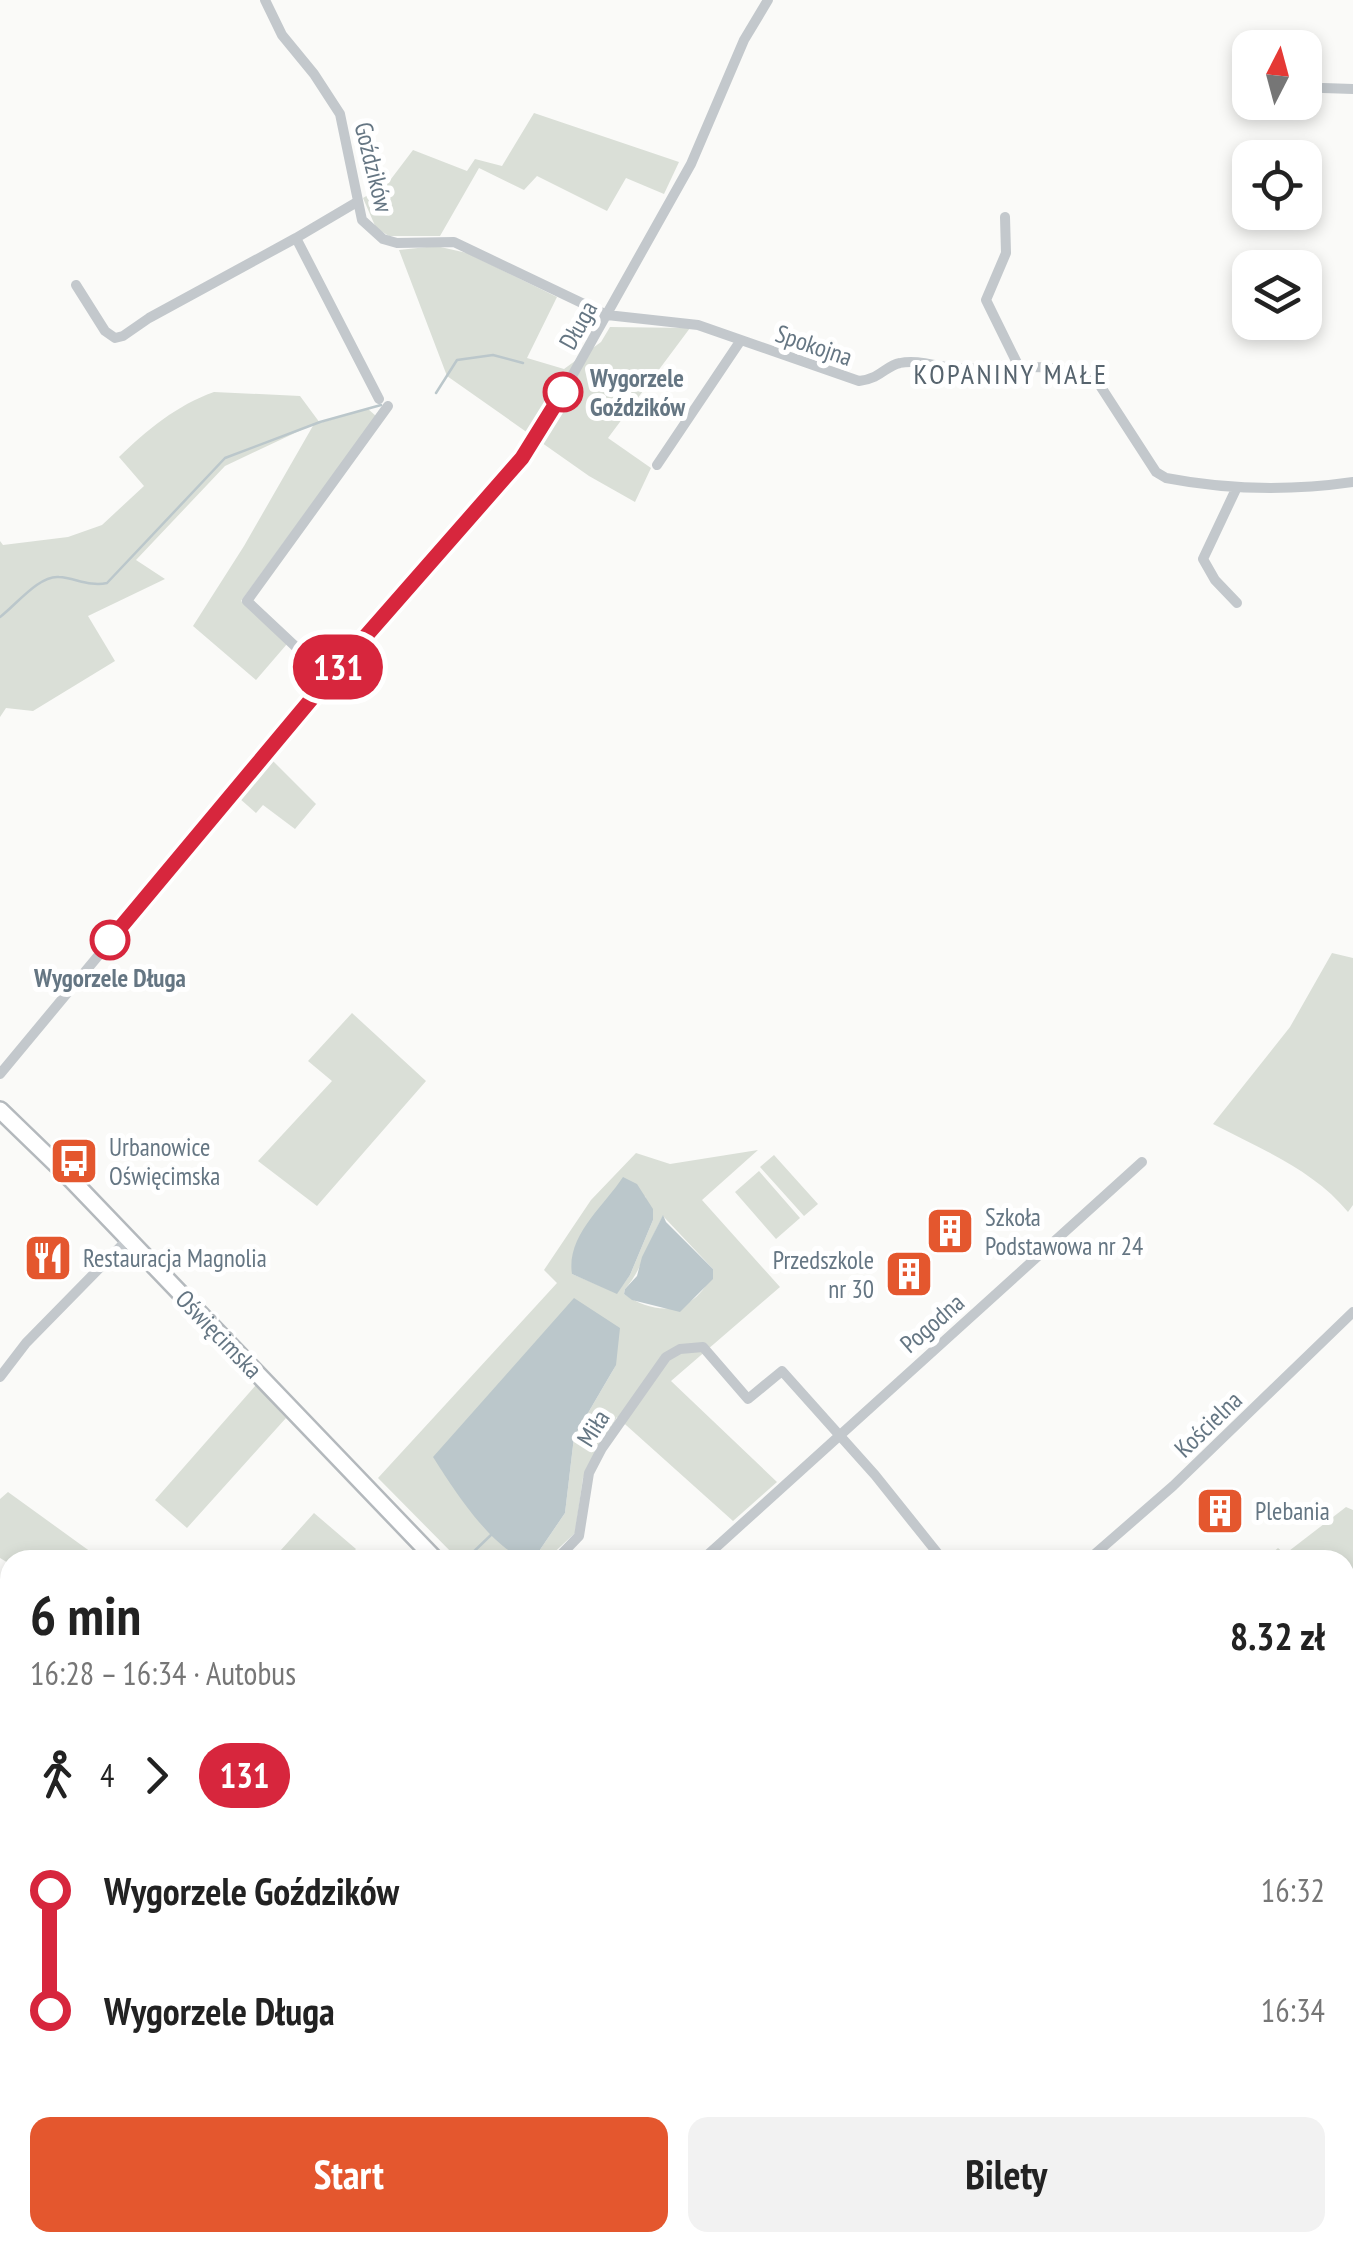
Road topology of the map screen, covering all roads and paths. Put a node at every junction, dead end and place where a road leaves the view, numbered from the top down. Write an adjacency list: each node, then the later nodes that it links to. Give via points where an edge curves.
1 (265, 0): 5 (street, Goździków, via 282,35 340,114)
2 (768, 0): 9 (street, Długa, via 691,164)
3 (1323, 88): 4 (street)
4 (1353, 89)
5 (357, 202): 7 (street); 9 (street, Goździków, via 362,220 383,240 454,242)
6 (1006, 217): 11 (street, via 1006,253 986,300)
7 (296, 238): 8 (street, via 114,338); 16 (street, via 384,402 247,601)
8 (76, 285)
9 (606, 315): 10 (street, Spokojna, via 698,326); 16 (street, Długa, via 522,458)
10 (740, 340): 11 (street, Spokojna, via 859,380 881,376 898,363); 12 (street, Spokojna)
11 (1018, 367): 14 (street, Spokojna, via 1090,376 1156,472)
12 (657, 465)
13 (1353, 482): 14 (street, Spokojna)
14 (1237, 487): 15 (street, via 1202,559)
15 (1236, 603)
16 (329, 678): 17 (street, Długa)
17 (0, 1074)
18 (0, 1110): 20 (highway, Oświęcimska)
19 (1142, 1162): 23 (street, Pogodna)
20 (128, 1239): 22 (street); 24 (highway, Oświęcimska)
21 (1353, 1312): 28 (street, Kościelna)
22 (0, 1377)
23 (838, 1434): 25 (street, Miła, via 782,1371 748,1399 702,1347 680,1349 666,1356 602,1448 589,1473 579,1536); 26 (street, Pogodna); 27 (street)
24 (426, 1550)
25 (566, 1550)
26 (713, 1550)
27 (935, 1550)
28 (1099, 1550)

